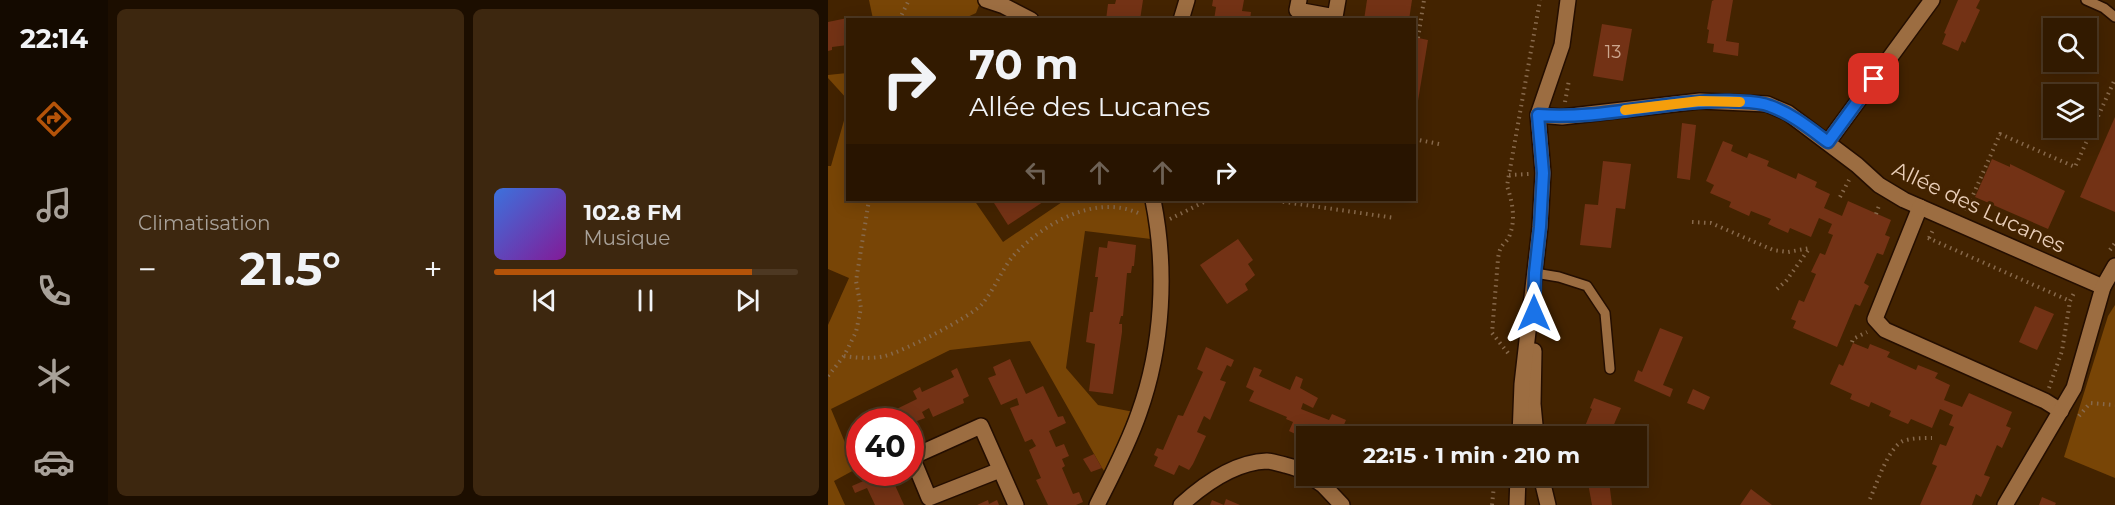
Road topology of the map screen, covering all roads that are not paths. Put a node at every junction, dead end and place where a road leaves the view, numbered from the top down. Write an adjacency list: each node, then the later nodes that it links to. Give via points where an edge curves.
1 (986, 0): 9 (street)
2 (1186, 0): 10 (street)
3 (1299, 0): 4 (street, via 1297,10 1335,17)
4 (1338, 0)
5 (1568, 0): 11 (street, via 1562,45)
6 (1932, 0): 12 (street)
7 (2086, 0): 8 (lane)
8 (2115, 17)
9 (1027, 18)
10 (1182, 18)
11 (1538, 115): 12 (street, Allée des Lucanes, via 1562,117 1700,101 1767,104 1788,113); 16 (street, via 1543,173)
12 (1828, 142): 14 (street, Allée des Lucanes, via 1879,185)
13 (1153, 201): 27 (street, via 1161,267 1160,321 1153,365 1139,413)
14 (1920, 207): 17 (street, Allée des Lucanes); 19 (street, via 1875,319 1885,330)
15 (2111, 261): 17 (street)
16 (1535, 273): 18 (lane, via 1587,286 1605,313); 20 (street, via 1521,384); 21 (street)
17 (2103, 287): 19 (street, via 2074,388)
18 (1610, 369)
19 (2061, 411): 33 (street)
20 (1520, 426)
21 (1535, 426)
22 (1296, 468): 29 (street, via 1268,460 1245,466 1222,475)
23 (1000, 470): 23 (street, via 981,426 912,457 929,498); 28 (street)
24 (1324, 486): 30 (street)
25 (1518, 486): 31 (street)
26 (1543, 486): 32 (street)
27 (1103, 503)
28 (1016, 505)
29 (1180, 505)
30 (1342, 505)
31 (1517, 505)
32 (1548, 505)
33 (2005, 505)

